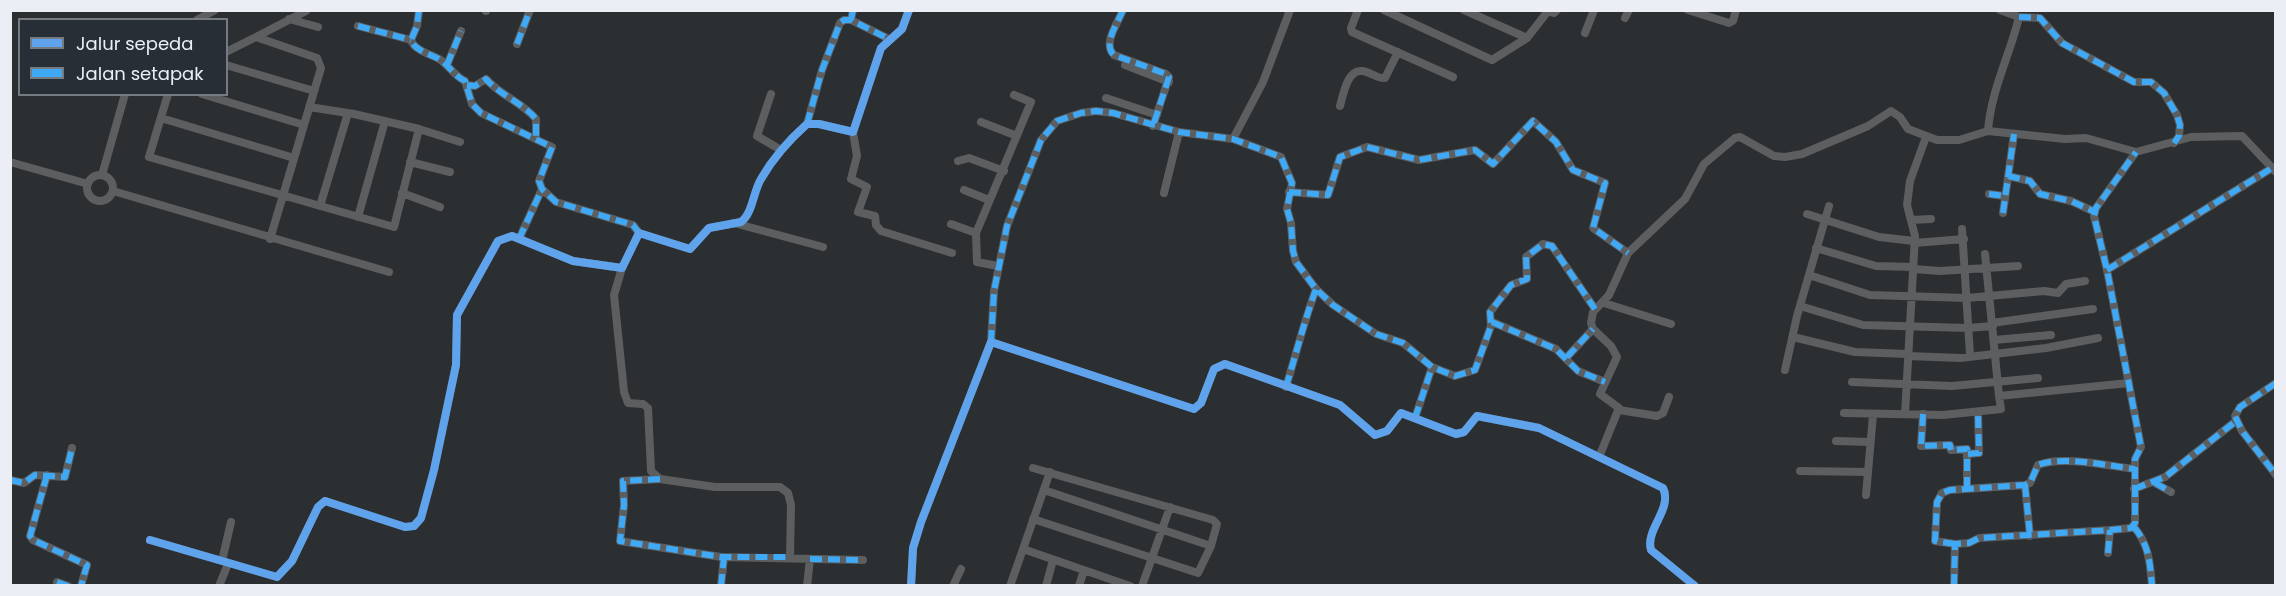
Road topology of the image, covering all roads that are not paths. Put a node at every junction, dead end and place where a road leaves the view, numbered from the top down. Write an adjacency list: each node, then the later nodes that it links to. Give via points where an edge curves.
1 (215, 10): 19 (street)
2 (419, 10): 29 (street)
3 (530, 10): 30 (street)
4 (854, 10): 21 (street)
5 (909, 10): 28 (street, via 902,29)
6 (1123, 10): 37 (street, via 1109,42 1110,51 1166,74)
7 (1290, 10): 64 (street, via 1263,81)
8 (1358, 10): 32 (street, via 1352,32)
9 (1384, 10): 27 (street, via 1492,60)
10 (1464, 10): 27 (street)
11 (1557, 10): 17 (street)
12 (1594, 10): 25 (street)
13 (1688, 10): 14 (street, via 1729,23)
14 (1736, 10)
15 (2000, 10): 18 (street)
16 (306, 11): 20 (street)
17 (1547, 11): 27 (street)
18 (2019, 16): 57 (street, via 2012,48 1992,100); 66 (street, via 2040,18 2062,43 2134,82 2154,84 2177,115 2180,130)
19 (201, 18)
20 (289, 19): 23 (street); 26 (street)
21 (850, 20): 28 (street); 53 (street, via 840,23 831,44)
22 (358, 26): 29 (street)
23 (318, 27)
24 (461, 31): 34 (street)
25 (1584, 33)
26 (256, 36): 31 (street); 39 (street, via 317,58 321,68)
27 (1527, 38)
28 (889, 39): 58 (street, via 881,48)
29 (411, 40): 34 (street, via 413,46)
30 (517, 44)
31 (228, 51)
32 (1398, 52): 36 (street); 46 (street, via 1384,79 1362,71 1354,73)
33 (1119, 63): 37 (street)
34 (447, 65): 38 (street)
35 (228, 66): 39 (street)
36 (1453, 77)
37 (1169, 82): 49 (street)
38 (467, 85): 62 (street, via 475,109); 62 (street, via 475,86 486,80 494,90 528,111 536,119)
39 (314, 91): 47 (street)
40 (771, 94): 67 (street, via 757,136)
41 (1014, 95): 61 (street, via 1031,102)
42 (124, 96): 76 (street)
43 (167, 96): 50 (street)
44 (209, 96): 54 (street)
45 (1106, 98): 49 (street)
46 (1340, 106)
47 (309, 107): 48 (street); 54 (street)
48 (348, 113): 51 (street); 89 (street)
49 (1157, 116): 55 (street)
50 (161, 118): 69 (street); 86 (street, via 149,157)
51 (385, 121): 56 (street); 95 (street)
52 (981, 122): 61 (street)
53 (807, 124): 58 (street); 67 (street)
54 (304, 125): 69 (street)
55 (1153, 126): 59 (street); 113 (street, via 1096,111 1057,121 1041,140 1006,226)
56 (419, 129): 65 (street); 72 (street)
57 (1988, 131): 60 (street); 63 (street, via 1959,140)
58 (853, 132): 110 (street, via 856,160 851,179 867,187 858,211 874,216 881,231)
59 (1179, 132): 64 (street); 84 (street)
60 (2014, 134): 68 (street, via 2065,140 2086,138); 77 (street)
61 (1017, 136): 74 (street)
62 (536, 137): 79 (street, via 552,147 539,181)
63 (1926, 137): 98 (street, via 1910,181 1907,205); 111 (street, via 1908,129 1891,111 1857,131 1785,157 1735,138 1704,164 1685,199)
64 (1233, 139): 82 (street, via 1281,157 1292,183)
65 (460, 142)
66 (2174, 143): 68 (street); 73 (street, via 2191,137 2242,136)
67 (781, 150): 99 (street, via 756,188 746,218)
68 (2136, 152): 92 (street)
69 (294, 158): 86 (street)
70 (958, 160): 74 (street, via 969,158)
71 (10, 162): 78 (street)
72 (410, 162): 75 (street); 83 (street)
73 (2274, 170): 119 (street)
74 (1004, 171): 88 (street)
75 (450, 172)
76 (102, 175): 78 (street); 81 (street, via 111,181)
77 (2008, 176): 87 (street); 92 (street, via 2030,181 2040,194)
78 (88, 184): 81 (street, via 90,194 99,200 106,199)
79 (542, 189): 102 (street, via 556,202 633,225); 105 (street)
80 (964, 190): 88 (street)
81 (112, 191): 104 (street)
82 (1289, 192): 111 (street, via 1328,195 1341,157 1367,147 1419,160 1475,150 1493,164 1533,121 1562,151 1573,170 1605,183 1593,227); 123 (street, via 1287,209 1296,262)
83 (402, 193): 91 (street); 95 (street, via 393,227)
84 (1164, 194)
85 (1989, 194): 87 (street)
86 (283, 196): 89 (street); 104 (street)
87 (2004, 196): 93 (street)
88 (989, 200): 103 (street)
89 (320, 206): 95 (street)
90 (1829, 206): 96 (street)
91 (440, 207)
92 (2095, 212): 119 (street)
93 (2003, 213)
94 (1808, 214): 96 (street)
95 (358, 217)
96 (1824, 218): 107 (street, via 1879,237); 109 (street)
97 (1930, 219): 98 (street)
98 (1911, 220): 107 (street)
99 (734, 223): 102 (street, via 709,228 687,249); 108 (street)
100 (951, 224): 103 (street)
101 (1962, 229): 106 (street)
102 (639, 233): 115 (street)
103 (976, 233): 113 (street, via 977,261)
104 (270, 239): 120 (street)
105 (519, 239): 115 (street, via 573,261); 205 (street, via 508,236 498,241 457,315 456,365 434,470 417,524 405,527 325,501 318,507 292,561 278,577)
106 (1964, 239): 107 (street); 118 (street)
107 (1914, 242): 116 (street)
108 (823, 247)
109 (1816, 248): 116 (street, via 1876,266); 121 (street)
110 (952, 253)
111 (1628, 253): 127 (street)
112 (1985, 254): 117 (street)
113 (998, 266): 141 (street)
114 (2018, 266): 117 (street)
115 (622, 268): 178 (street, via 614,295 624,392 628,403 645,404 648,408 651,471)
116 (1914, 268): 118 (street); 124 (street)
117 (1987, 268): 118 (street); 125 (street)
118 (1966, 270): 126 (street)
119 (2107, 270): 152 (street)
120 (389, 272)
121 (1809, 275): 124 (street, via 1870,295); 128 (street)
122 (2085, 281): 125 (street, via 2066,284 2058,293)
123 (1316, 289): 146 (street, via 1376,334 1403,343); 155 (street)
124 (1913, 296): 126 (street); 134 (street)
125 (1990, 297): 126 (street); 133 (street)
126 (1967, 298): 135 (street)
127 (1604, 303): 129 (street); 132 (street)
128 (1800, 306): 134 (street, via 1863,325); 138 (street)
129 (1595, 309): 131 (street, via 1552,246 1546,244 1527,255 1528,278 1511,285 1490,312); 136 (street)
130 (2093, 309): 133 (street)
131 (1492, 321): 145 (street); 146 (street, via 1475,370 1455,376)
132 (1671, 324)
133 (1993, 324): 135 (street); 140 (street)
134 (1911, 327): 135 (street); 143 (street)
135 (1968, 328): 144 (street)
136 (1593, 329): 145 (street); 150 (street, via 1617,357)
137 (2051, 334): 140 (street)
138 (1793, 337): 143 (street, via 1855,352); 147 (street)
139 (2098, 338): 142 (street)
140 (1994, 340): 142 (street)
141 (991, 342): 155 (street, via 1194,409 1202,403 1214,369 1221,364); 215 (street, via 921,522)
142 (1995, 353): 144 (street); 149 (street)
143 (1908, 355): 144 (street); 154 (street)
144 (1970, 355)
145 (1567, 357): 150 (street, via 1580,372)
146 (1432, 367): 164 (street)
147 (1785, 370)
148 (2038, 378): 149 (street)
149 (1998, 381): 154 (street, via 1952,386); 156 (street)
150 (1605, 382): 158 (street, via 1600,395)
151 (1852, 382): 154 (street)
152 (2129, 383): 156 (street); 172 (street, via 2141,447 2135,457)
153 (2276, 383): 165 (street, via 2240,407)
154 (1906, 384): 161 (street)
155 (1286, 387): 164 (street, via 1345,408 1375,435 1387,431 1399,413)
156 (1999, 396): 159 (street, via 2001,409)
157 (1669, 397): 158 (street, via 1657,416)
158 (1619, 410): 170 (street)
159 (1978, 412): 162 (street); 169 (street, via 1979,453)
160 (1844, 413): 163 (street)
161 (1905, 414): 162 (street); 163 (street)
162 (1923, 414): 169 (street, via 1921,446 1950,446 1951,450 1967,449)
163 (1873, 415): 167 (street)
164 (1415, 418): 170 (street, via 1456,434 1464,432 1475,417 1483,416 1539,428)
165 (2236, 421): 177 (street); 180 (street)
166 (1836, 441): 167 (street)
167 (1870, 442): 175 (street)
168 (72, 448): 176 (street, via 65,477)
169 (1968, 453): 182 (street)
170 (1599, 457): 209 (street, via 1663,488 1666,498 1649,545 1655,555)
171 (1033, 468): 174 (street)
172 (2135, 469): 181 (street, via 2092,462 2047,463 2038,465 2030,483); 183 (street)
173 (1800, 471): 175 (street)
174 (1050, 472): 184 (street); 187 (street)
175 (1868, 472): 186 (street)
176 (47, 475): 179 (street, via 35,475 24,483); 211 (street, via 30,536 87,565)
177 (2276, 475)
178 (660, 479): 199 (street, via 623,481 620,541); 200 (street, via 715,487 780,488 788,494 791,505)
179 (10, 480)
180 (2155, 483): 183 (street); 185 (street)
181 (2025, 485): 182 (street); 193 (street)
182 (1967, 489): 195 (street, via 1942,493 1937,502 1935,541)
183 (2134, 489): 190 (street)
184 (1044, 490): 188 (street); 191 (street)
185 (2171, 492)
186 (1866, 495)
187 (1170, 507): 191 (street); 196 (street, via 1215,521 1217,530)
188 (1033, 519): 197 (street); 202 (street)
189 (231, 522): 205 (street)
190 (2134, 526): 192 (street); 223 (street, via 2144,539)
191 (1161, 530): 196 (street); 202 (street)
192 (2110, 531): 193 (street); 198 (street)
193 (2030, 536): 195 (street, via 1979,538)
194 (150, 540): 205 (street)
195 (1955, 544): 222 (street)
196 (1211, 546): 202 (street, via 1198,573)
197 (1023, 549): 204 (street); 217 (street)
198 (2108, 553)
199 (724, 557): 200 (street); 213 (street)
200 (790, 557): 201 (street)
201 (810, 559): 203 (street); 214 (street)
202 (1151, 559): 221 (street)
203 (863, 560)
204 (1053, 560): 207 (street); 218 (street)
205 (225, 563): 212 (street)
206 (961, 569): 216 (street)
207 (1084, 570): 219 (street); 220 (street)
208 (57, 582): 210 (street)
209 (1690, 584)
210 (68, 585)
211 (81, 585)
212 (219, 585)
213 (721, 585)
214 (807, 585)
215 (910, 585)
216 (953, 585)
217 (1011, 585)
218 (1046, 585)
219 (1079, 585)
220 (1130, 585)
221 (1142, 585)
222 (1954, 585)
223 (2152, 585)

